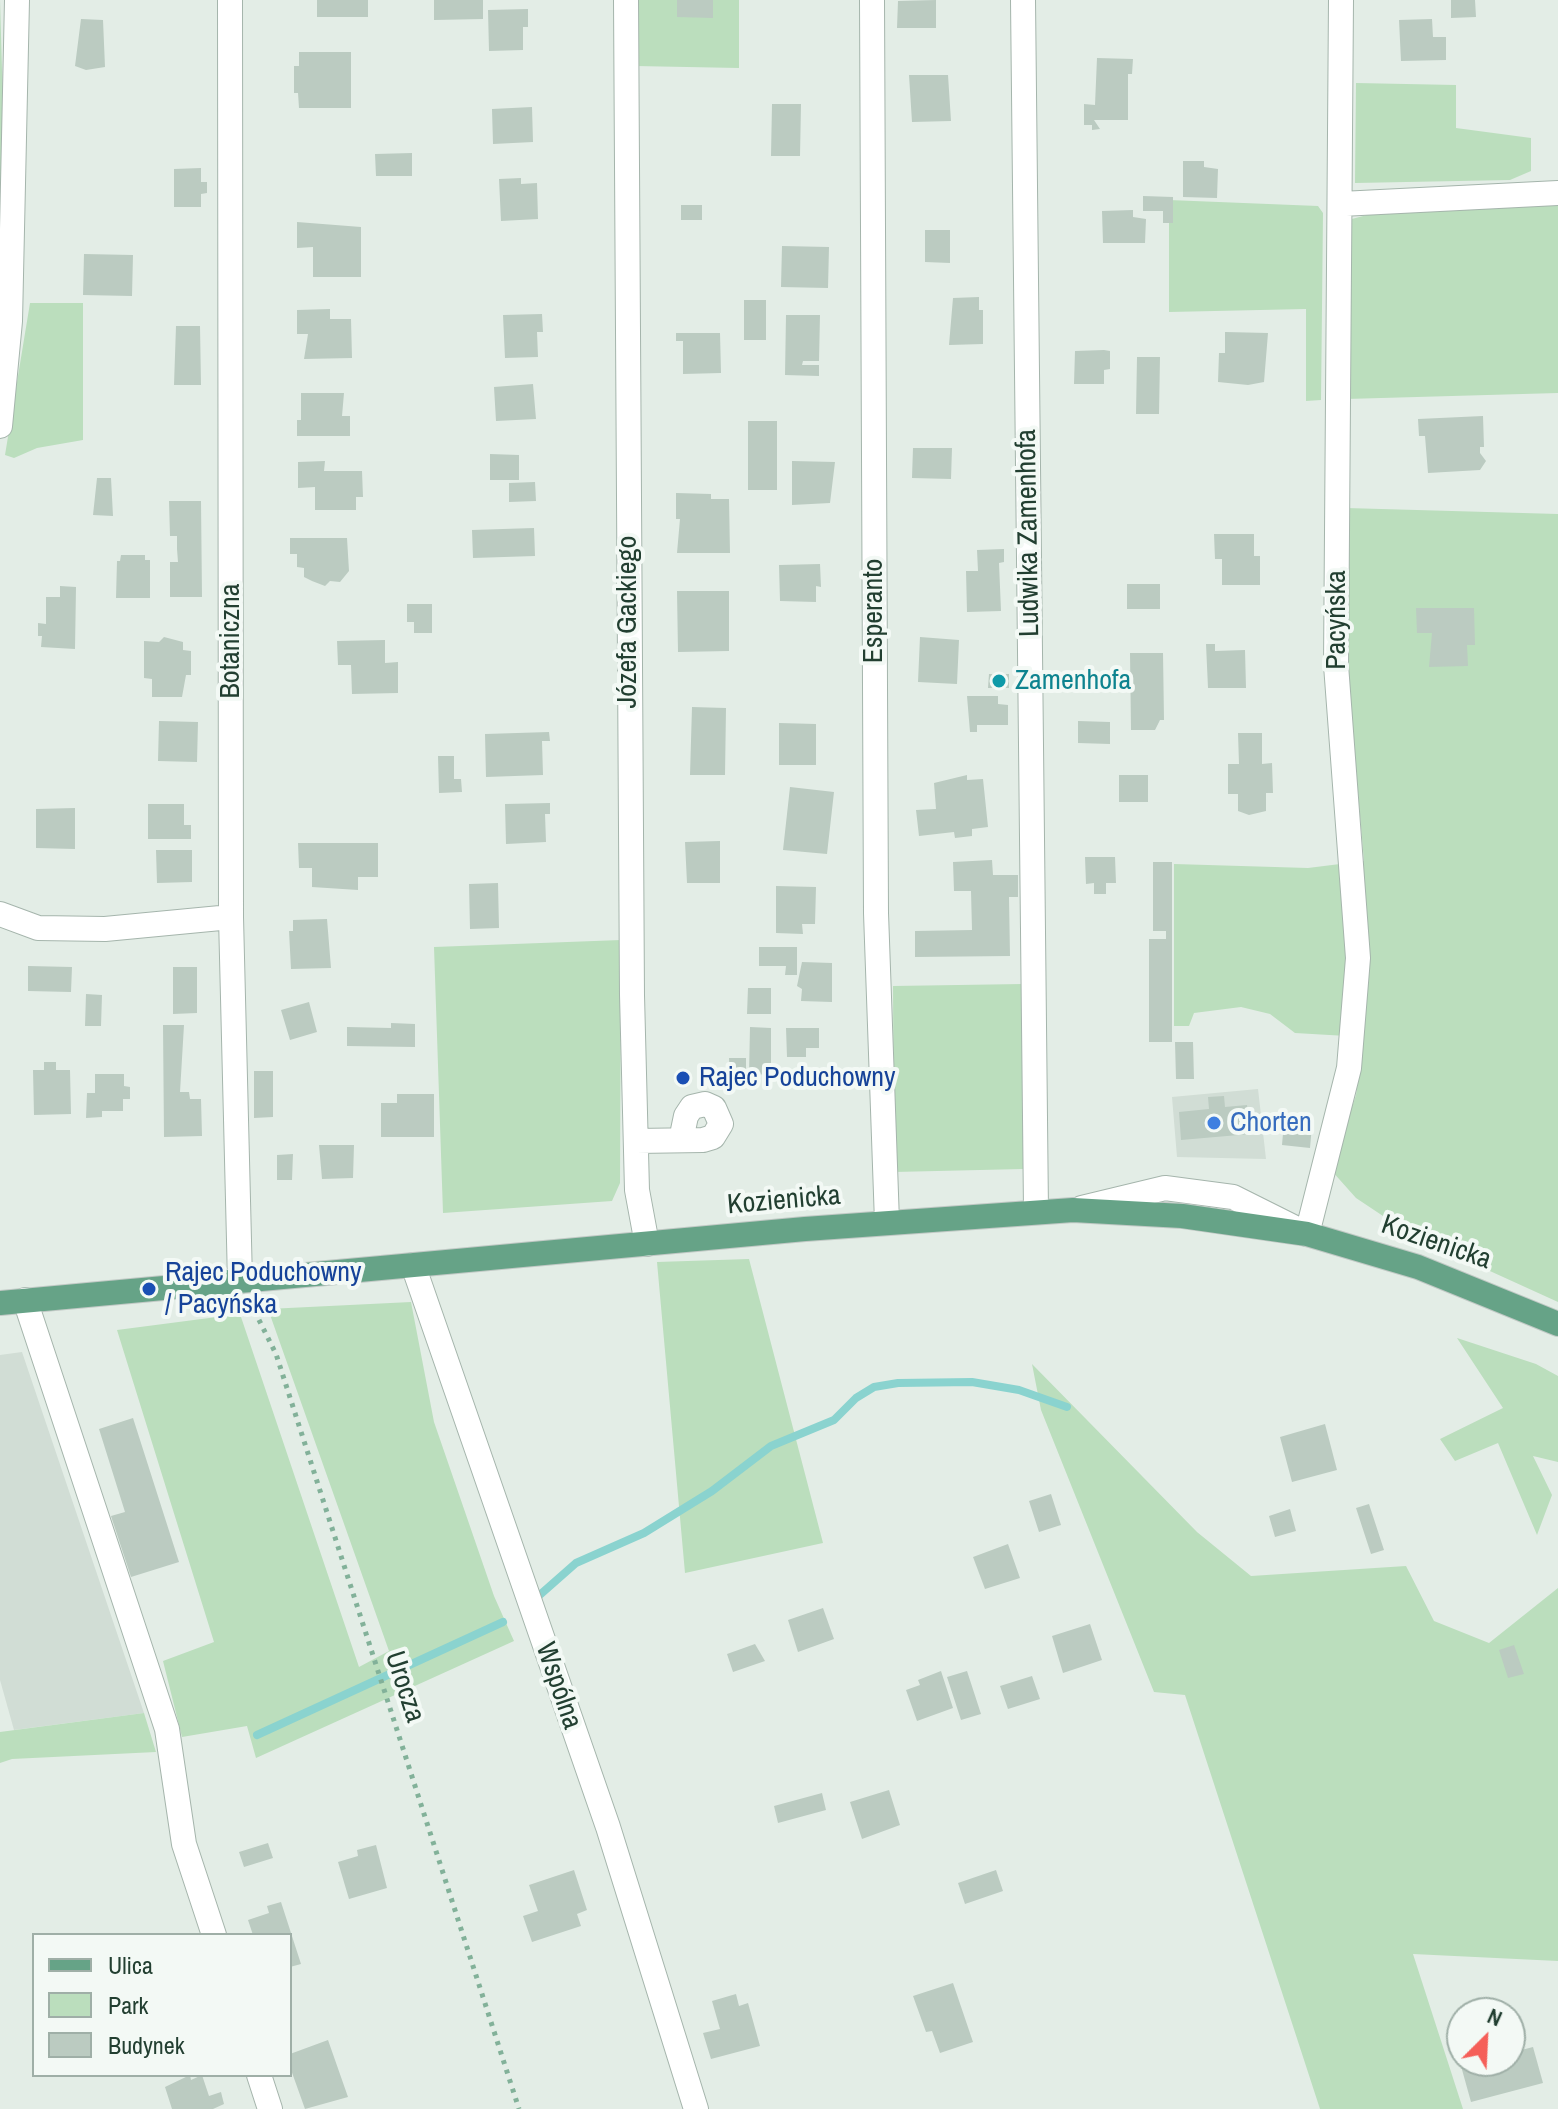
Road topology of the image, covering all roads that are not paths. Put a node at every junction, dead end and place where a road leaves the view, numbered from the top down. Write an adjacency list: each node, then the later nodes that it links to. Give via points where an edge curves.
1 (17, 0): 9 (street, via 10,321)
2 (230, 0): 11 (street, Botaniczna)
3 (626, 0): 13 (street, Józefa Gackiego)
4 (872, 0): 15 (street, Esperanto, via 876,913)
5 (1023, 0): 14 (street, Ludwika Zamenhofa)
6 (1341, 0): 8 (street, Pacyńska)
7 (1558, 193): 8 (street)
8 (1341, 204): 16 (street, Pacyńska, via 1336,665 1358,958 1349,1068)
9 (0, 426)
10 (0, 914): 11 (street, via 38,928 105,929)
11 (231, 917): 19 (street, Botaniczna)
12 (681, 1140): 13 (street)
13 (636, 1141): 17 (street, Józefa Gackiego, via 637,1190)
14 (1036, 1210): 15 (main road, Kozienicka); 16 (main road, Kozienicka, via 1182,1216)
15 (887, 1222): 17 (main road, Kozienicka)
16 (1307, 1234): 22 (main road, Kozienicka, via 1418,1267)
17 (647, 1244): 18 (main road, Kozienicka)
18 (413, 1265): 19 (main road, Kozienicka); 26 (street, Wspólna, via 608,1827)
19 (240, 1281): 20 (main road, Kozienicka)
20 (25, 1300): 21 (main road, Kozienicka); 23 (street, via 167,1729 184,1844)
21 (0, 1303)
22 (1558, 1324)
23 (213, 1933)
24 (260, 2077): 25 (street)
25 (270, 2109)
26 (696, 2109)

